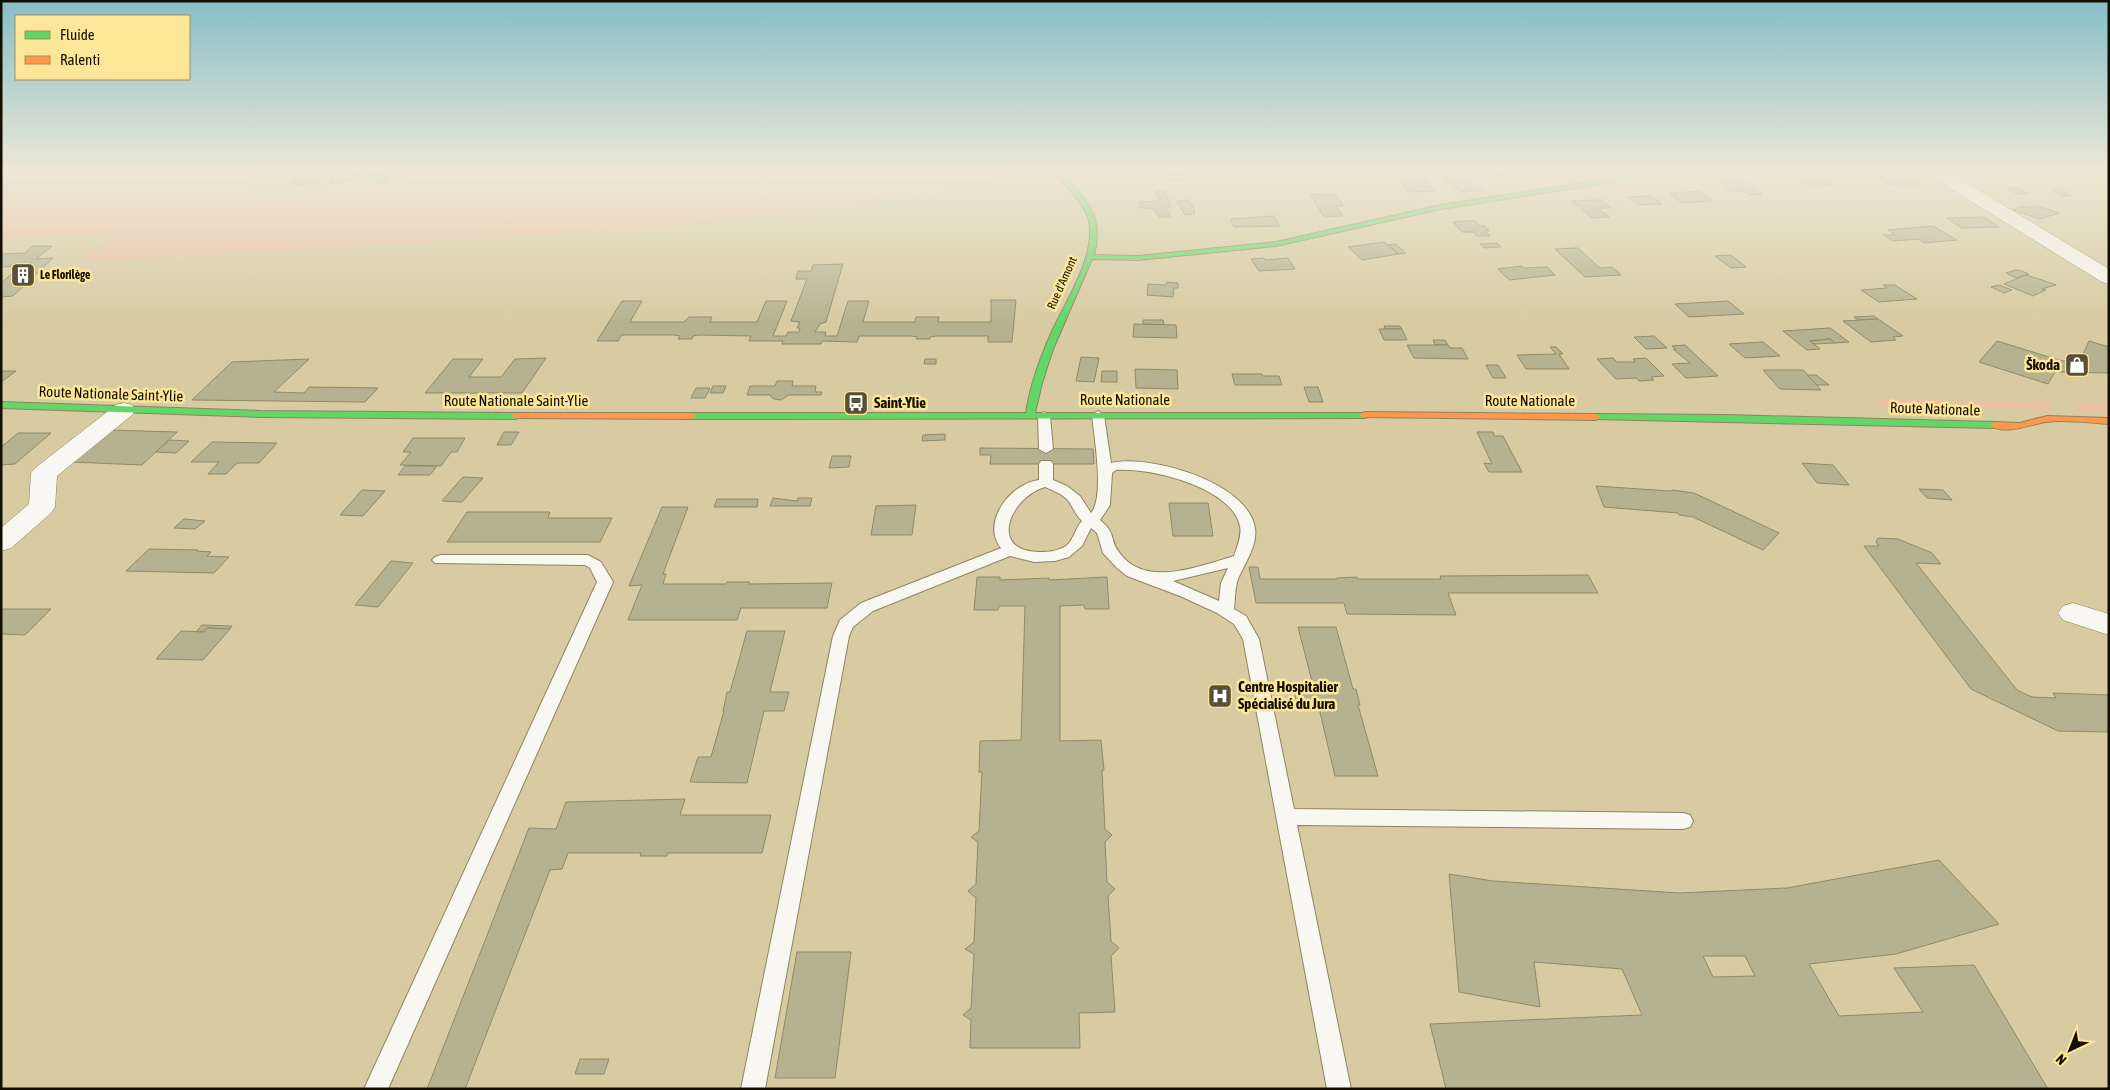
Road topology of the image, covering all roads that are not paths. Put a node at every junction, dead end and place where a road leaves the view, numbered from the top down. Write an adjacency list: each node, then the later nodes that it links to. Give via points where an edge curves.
1 (1093, 221): 4 (main road, Rue d'Amont)
2 (1383, 221): 4 (main road, via 1276,244 1138,258)
3 (2016, 221): 5 (street)
4 (1089, 257): 9 (main road, Rue d'Amont, via 1051,342)
5 (2109, 278)
6 (1, 405): 7 (main road, Route Nationale Saint-Ylie)
7 (124, 410): 9 (main road, Route Nationale Saint-Ylie, via 402,416); 17 (street, via 44,473 42,507)
8 (1098, 415): 10 (main road, Route Nationale); 12 (main road, Route Nationale, via 1717,418); 15 (lane)
9 (1030, 416): 10 (main road, Route Nationale)
10 (1044, 416): 14 (lane)
11 (2109, 421): 12 (main road, Route Nationale, via 2047,419)
12 (2030, 425): 13 (main road, Route Nationale)
13 (2046, 430)
14 (1046, 449)
15 (1105, 471): 16 (lane, via 1102,510); 19 (lane, via 1117,465 1160,469 1184,476 1219,493 1238,508 1247,523 1247,541)
16 (1092, 520): 18 (lane, via 1084,528 1077,544 1057,556 1027,556); 18 (lane, via 1082,513 1075,499 1046,473 1020,494 1003,516 1000,529); 21 (lane, via 1104,531 1111,553 1122,565)
17 (1, 542)
18 (1011, 550): 28 (lane, via 881,600 866,607 846,624 837,655)
19 (1240, 559): 21 (lane, via 1170,577); 22 (lane, via 1229,583)
20 (440, 560): 27 (lane, via 588,560 596,565 605,582)
21 (1143, 576): 22 (lane)
22 (1226, 611): 25 (lane, via 1240,620 1251,639)
23 (2073, 612): 24 (street)
24 (2109, 624)
25 (1286, 817): 26 (lane); 29 (lane)
26 (1683, 821)
27 (376, 1089)
28 (753, 1089)
29 (1339, 1089)

